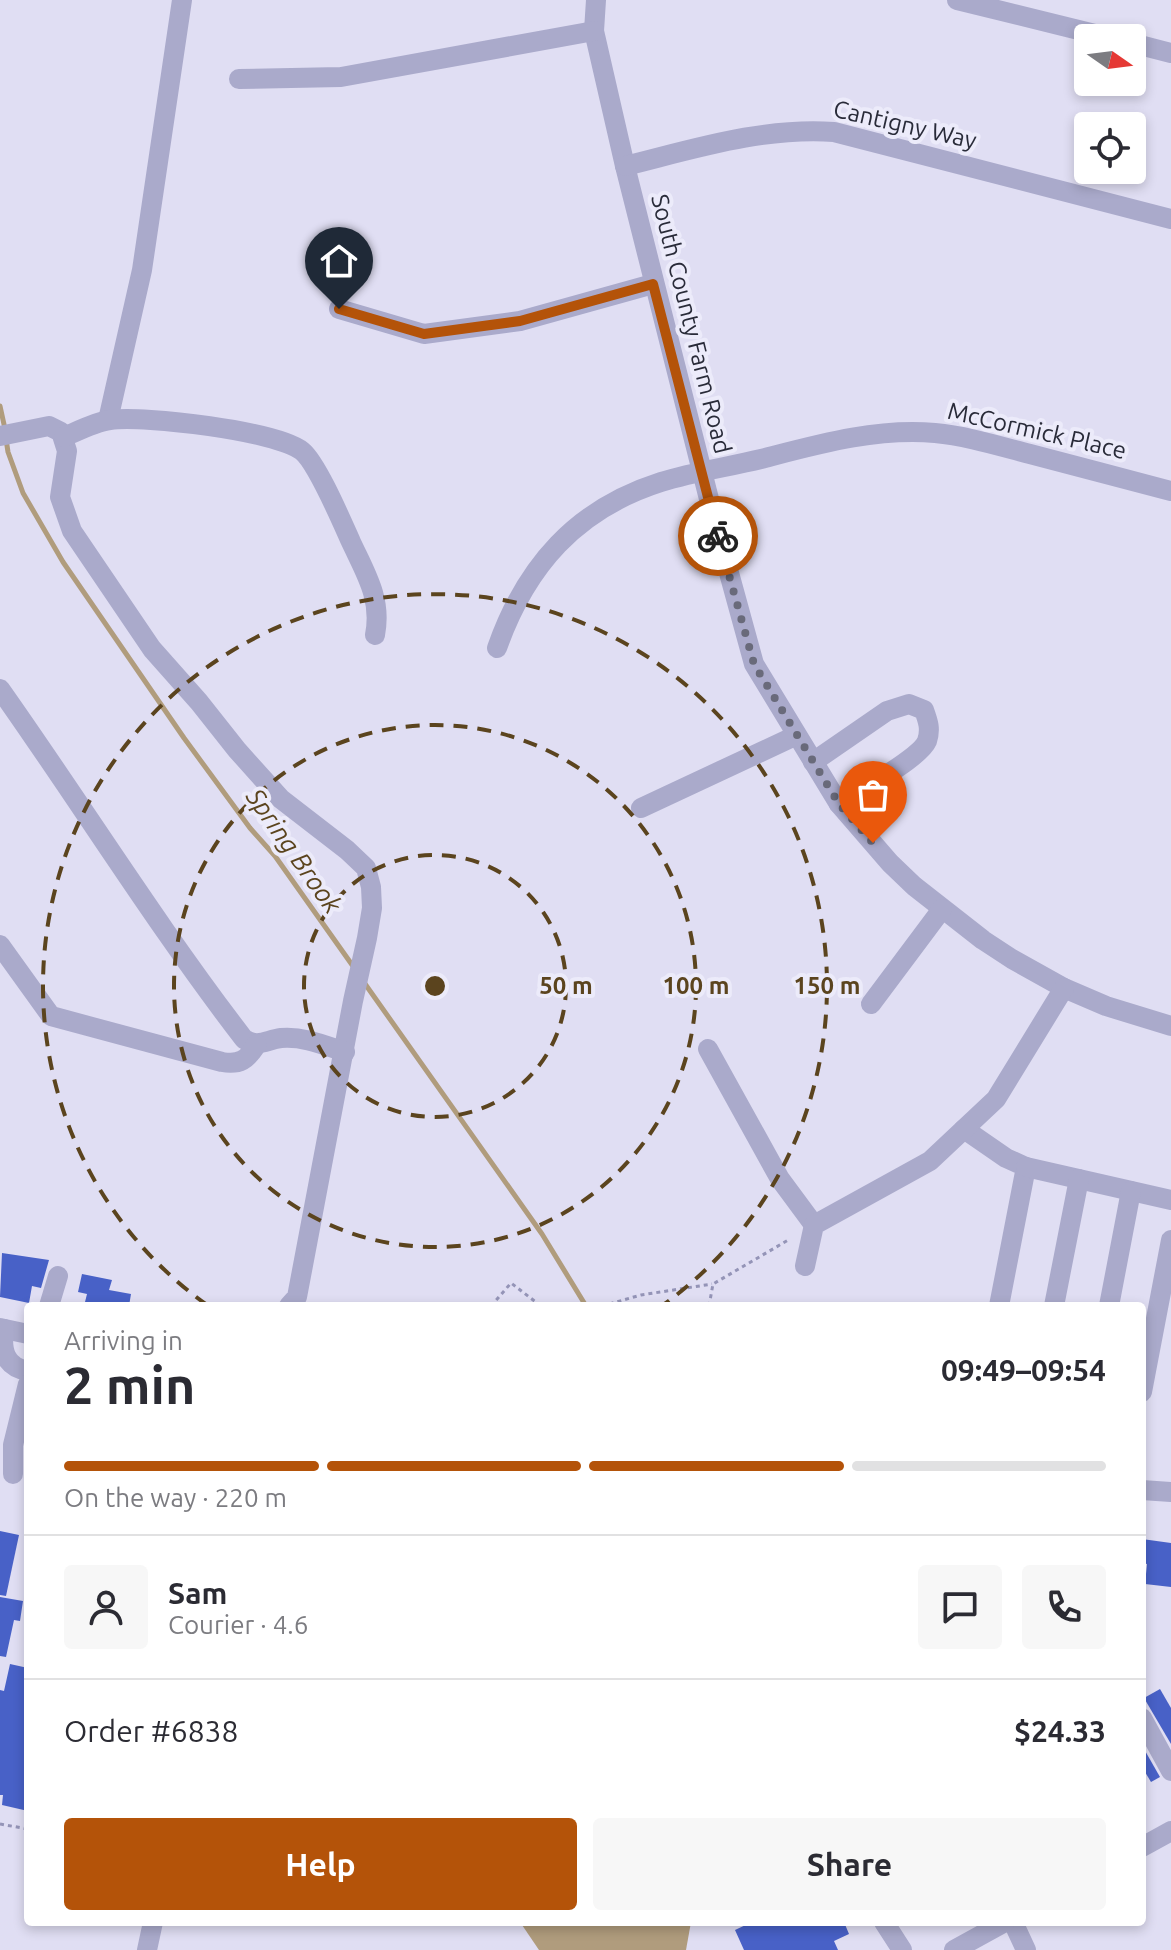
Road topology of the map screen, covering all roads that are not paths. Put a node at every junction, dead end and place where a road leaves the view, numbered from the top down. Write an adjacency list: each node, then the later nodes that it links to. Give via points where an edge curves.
1 (182, 0): 13 (street, via 142,270)
2 (596, 0): 5 (street, South County Farm Road)
3 (957, 0): 4 (street)
4 (1074, 29)
5 (594, 31): 8 (street, via 341,77); 9 (street, South County Farm Road)
6 (1146, 47): 7 (street)
7 (1171, 53)
8 (239, 79)
9 (625, 166): 10 (street, Cantigny Way, via 766,132 834,132); 11 (street, South County Farm Road)
10 (1171, 219)
11 (653, 284): 12 (street, via 520,321 424,334); 16 (street, South County Farm Road)
12 (339, 309)
13 (108, 420): 15 (street); 18 (street, via 181,422 285,440 304,452 365,572 377,604)
14 (0, 436): 15 (street, via 49,426)
15 (64, 437): 32 (street, via 60,497 72,531 152,649 281,799 366,868 372,908)
16 (702, 474): 17 (street, McCormick Place, via 840,440 911,432 984,442); 19 (street, McCormick Place, via 633,492 576,527 535,569); 21 (street, South County Farm Road, via 754,664)
17 (1171, 491)
18 (375, 635)
19 (497, 648)
20 (0, 689): 30 (street, via 223,1013 244,1039)
21 (795, 736): 22 (street, South County Farm Road); 24 (street)
22 (813, 762): 23 (street, South County Farm Road); 23 (street, via 887,711 909,704 924,710 930,726 926,744)
23 (839, 804): 25 (street, South County Farm Road, via 890,863)
24 (641, 808)
25 (942, 909): 27 (street, South County Farm Road, via 993,947); 28 (street)
26 (0, 945): 30 (street, via 51,1016 222,1062 242,1062)
27 (1064, 988): 29 (street, South County Farm Road); 33 (street, via 996,1099)
28 (871, 1004)
29 (1171, 1026)
30 (257, 1044): 32 (street, via 302,1039)
31 (708, 1049): 38 (street, via 780,1179)
32 (345, 1052): 42 (street)
33 (964, 1129): 34 (street); 38 (street, via 930,1161)
34 (1026, 1167): 35 (street); 44 (street)
35 (1079, 1179): 36 (street); 45 (street)
36 (1131, 1191): 37 (street); 46 (street)
37 (1171, 1200)
38 (814, 1225): 40 (street)
39 (1171, 1240): 50 (street)
40 (805, 1266)
41 (58, 1276): 43 (street)
42 (293, 1301)
43 (50, 1302)
44 (1000, 1302)
45 (1055, 1302)
46 (1110, 1302)
47 (2, 1328): 48 (street); 49 (street, via 5,1358)
48 (24, 1333)
49 (24, 1370)
50 (1146, 1371)
51 (24, 1400): 52 (street, via 13,1445)
52 (14, 1476)
53 (1146, 1490): 54 (street)
54 (1171, 1492)
55 (1146, 1725): 56 (street)
56 (1171, 1771)
57 (1171, 1831): 58 (street)
58 (1146, 1845)
59 (152, 1926): 63 (street)
60 (887, 1926): 64 (street)
61 (998, 1926): 65 (street)
62 (1015, 1926): 66 (street)
63 (147, 1950)
64 (902, 1950)
65 (954, 1950)
66 (1026, 1950)

